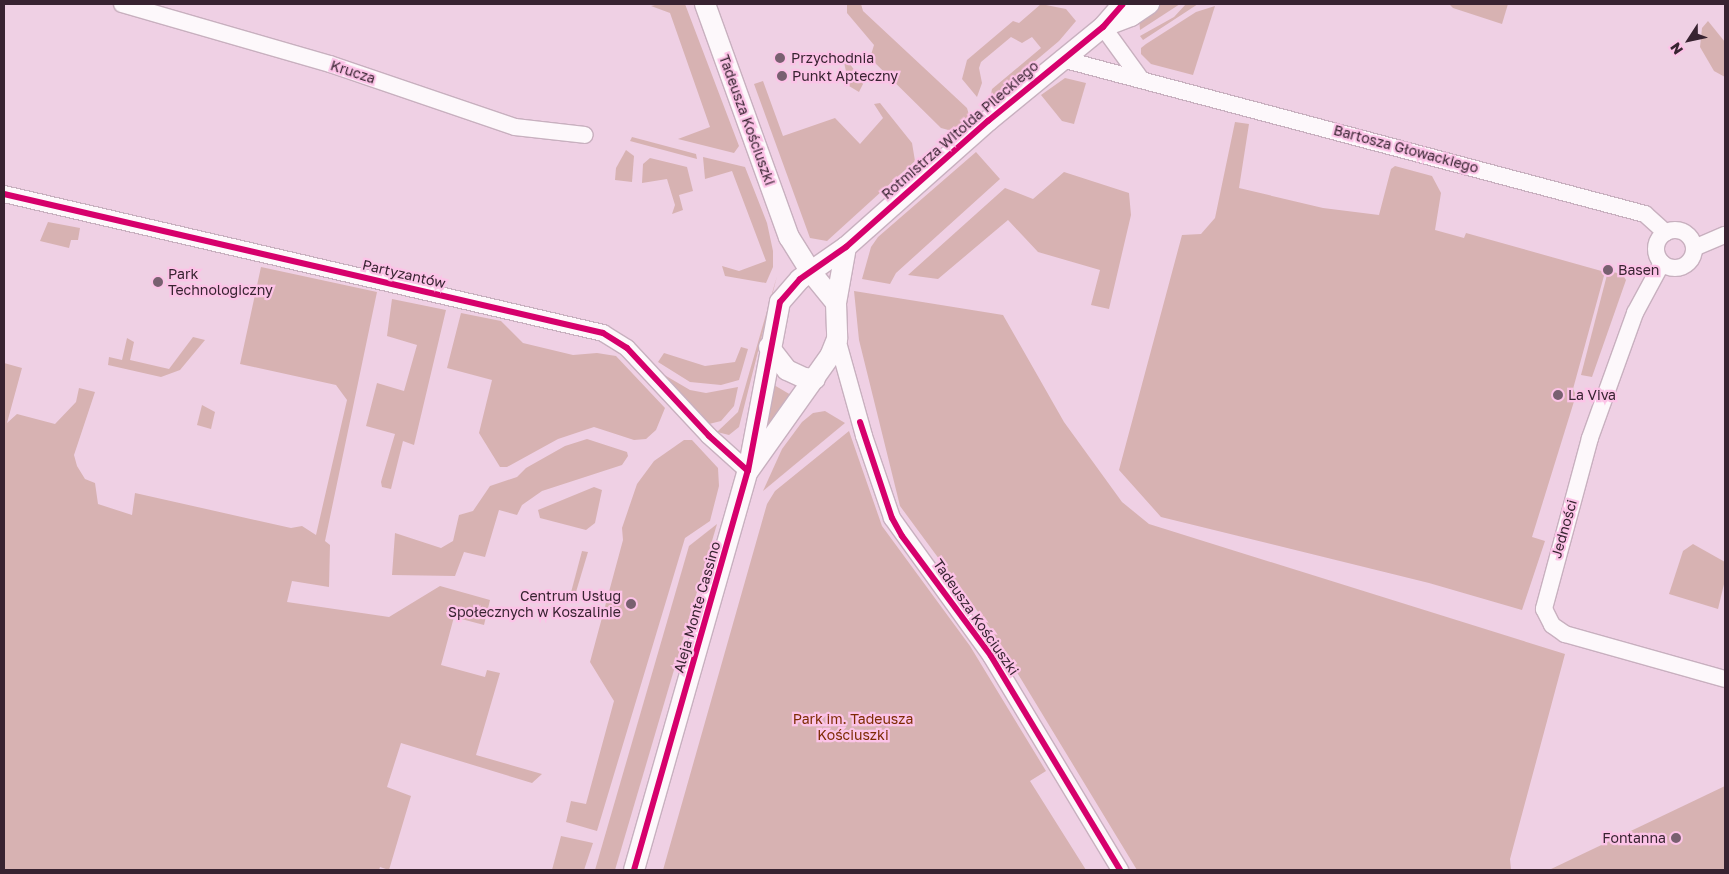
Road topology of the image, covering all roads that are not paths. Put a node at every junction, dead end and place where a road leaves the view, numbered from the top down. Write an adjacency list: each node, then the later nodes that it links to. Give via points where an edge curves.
1 (122, 4): 8 (street, Krucza, via 330,64 515,127)
2 (705, 4): 12 (street, Tadeusza Kościuszki)
3 (1123, 4): 5 (street, Rotmistrza Witolda Pileckiego)
4 (1149, 4): 5 (street, Rotmistrza Witolda Pileckiego, via 1131,16)
5 (1103, 27): 6 (street, Rotmistrza Witolda Pileckiego); 7 (street)
6 (1062, 59): 7 (street, Bartosza Głowackiego); 13 (street, Rotmistrza Witolda Pileckiego)
7 (1140, 78): 10 (street, Bartosza Głowackiego, via 1646,214)
8 (585, 135)
9 (4, 194): 22 (street, Partyzantów, via 603,333 627,348 709,436)
10 (1666, 233): 14 (street, via 1684,233); 15 (street, via 1657,245)
11 (1725, 235): 14 (street)
12 (789, 237): 16 (street, Tadeusza Kościuszki); 17 (street, Tadeusza Kościuszki)
13 (846, 247): 16 (street, Rotmistrza Witolda Pileckiego); 18 (street)
14 (1694, 248): 15 (street, via 1691,260 1680,268)
15 (1662, 263): 23 (street, Jedności, via 1635,313 1596,420 1544,609 1552,625 1565,634)
16 (810, 272): 17 (street, Rotmistrza Witolda Pileckiego); 18 (street, Tadeusza Kościuszki)
17 (790, 289): 20 (street, Aleja Monte Cassino, via 780,302)
18 (836, 303): 19 (street)
19 (837, 339): 21 (street, Aleja Monte Cassino); 25 (street, Tadeusza Kościuszki, via 864,436 892,518 991,656)
20 (769, 347): 21 (street, via 787,370); 22 (street, Aleja Monte Cassino)
21 (815, 379): 22 (street, Aleja Monte Cassino)
22 (748, 471): 24 (street, Aleja Monte Cassino)
23 (1725, 679)
24 (634, 870)
25 (1120, 870)

